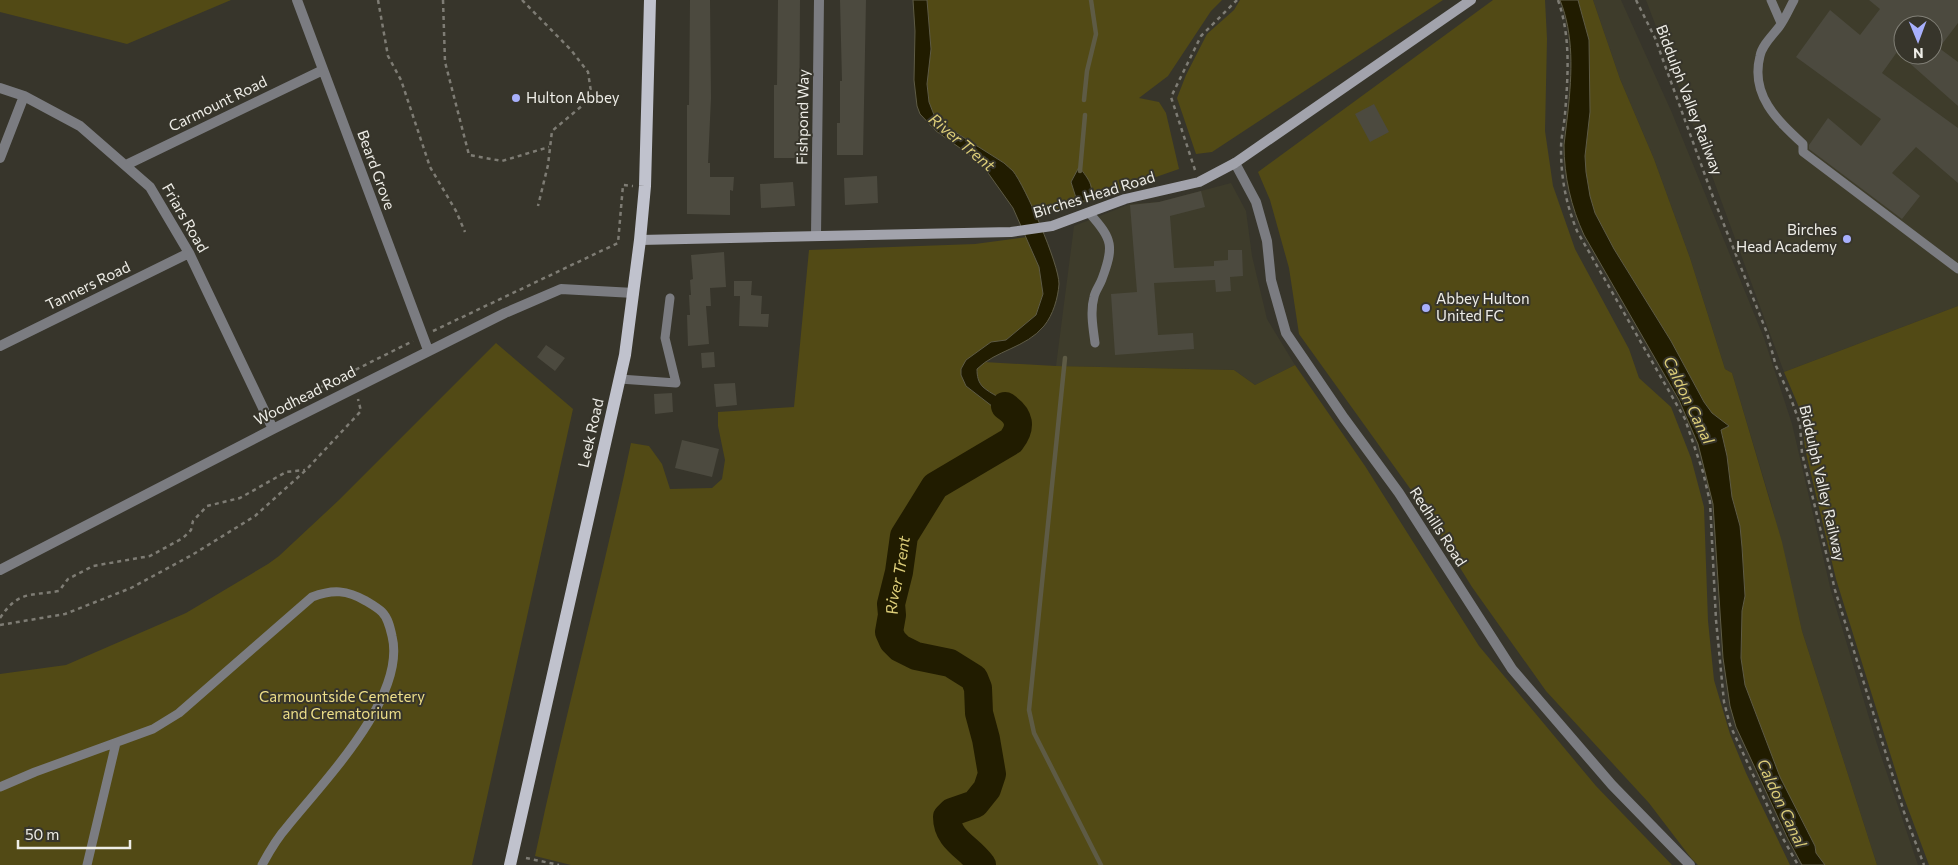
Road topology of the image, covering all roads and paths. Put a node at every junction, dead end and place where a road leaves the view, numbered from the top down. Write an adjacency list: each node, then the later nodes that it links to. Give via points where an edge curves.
1 (297, 0): 14 (street, Beard Grove)
2 (378, 0): 25 (path, via 388,56 401,80 430,167)
3 (443, 0): 17 (path, via 445,62 469,155 502,161)
4 (522, 0): 17 (path, via 588,72 591,92 583,105 552,131)
5 (650, 0): 22 (main road, Leek Road)
6 (820, 0): 26 (street, Fishpond Way)
7 (1237, 0): 21 (path, via 1201,36 1171,97)
8 (1471, 0): 19 (street, Birches Head Road)
9 (1558, 0): 51 (path, via 1568,45 1568,84 1561,148 1568,206 1577,231 1685,418 1710,502 1724,702 1730,725)
10 (1636, 0): 52 (path, Biddulph Valley Railway, via 1655,38 1800,424 1802,453 1835,590 1904,812)
11 (1771, 0): 13 (lane)
12 (1794, 0): 13 (lane)
13 (1781, 23): 29 (lane, via 1760,54 1760,88 1778,121 1803,144 1803,152)
14 (323, 70): 20 (street, Carmount Road); 32 (street, Beard Grove)
15 (0, 88): 16 (street, Friars Road)
16 (24, 96): 18 (street); 20 (street, Friars Road, via 80,126)
17 (549, 147): 23 (path)
18 (0, 158)
19 (1235, 163): 21 (street, Birches Head Road); 50 (street, Redhills Road, via 1256,202 1271,280 1286,333 1399,493 1512,669 1612,784)
20 (126, 165): 28 (street, Friars Road, via 150,187)
21 (1199, 182): 24 (street, Birches Head Road, via 1126,199)
22 (645, 186): 27 (main road, Leek Road); 32 (path, via 622,185 618,243)
23 (538, 206)
24 (1090, 214): 26 (street, Birches Head Road, via 1052,226 1011,232); 33 (lane, via 1109,239 1110,249 1094,296)
25 (466, 232)
26 (816, 235): 27 (street, Birches Head Road)
27 (640, 240): 30 (main road, Leek Road)
28 (189, 253): 34 (street, Tanners Road); 38 (street, Friars Road)
29 (1958, 268)
30 (634, 292): 35 (street, Woodhead Road, via 561,289); 36 (main road, Leek Road)
31 (670, 298): 36 (lane, via 665,338 676,383)
32 (422, 336): 35 (street, Beard Grove); 38 (path)
33 (1095, 343)
34 (0, 346)
35 (428, 350): 37 (street, Woodhead Road)
36 (620, 380): 46 (main road, Leek Road)
37 (355, 388): 39 (street, Woodhead Road); 40 (path, via 361,411)
38 (266, 414): 39 (street, Friars Road)
39 (273, 429): 41 (street, Woodhead Road)
40 (306, 470): 42 (path, via 286,472 240,498 207,506 183,538 150,556 93,566 68,579 58,591 20,596); 43 (path, via 255,516 131,588 65,614)
41 (0, 570)
42 (0, 618)
43 (0, 625)
44 (116, 743): 45 (lane); 47 (lane); 48 (lane, via 153,729 179,713 312,597 335,591 352,593 382,612 389,622 394,657 378,705 348,752 285,828)
45 (0, 787)
46 (511, 860): 49 (path)
47 (87, 865)
48 (262, 865)
49 (559, 865)
50 (1690, 865)
51 (1798, 865)
52 (1924, 865)

